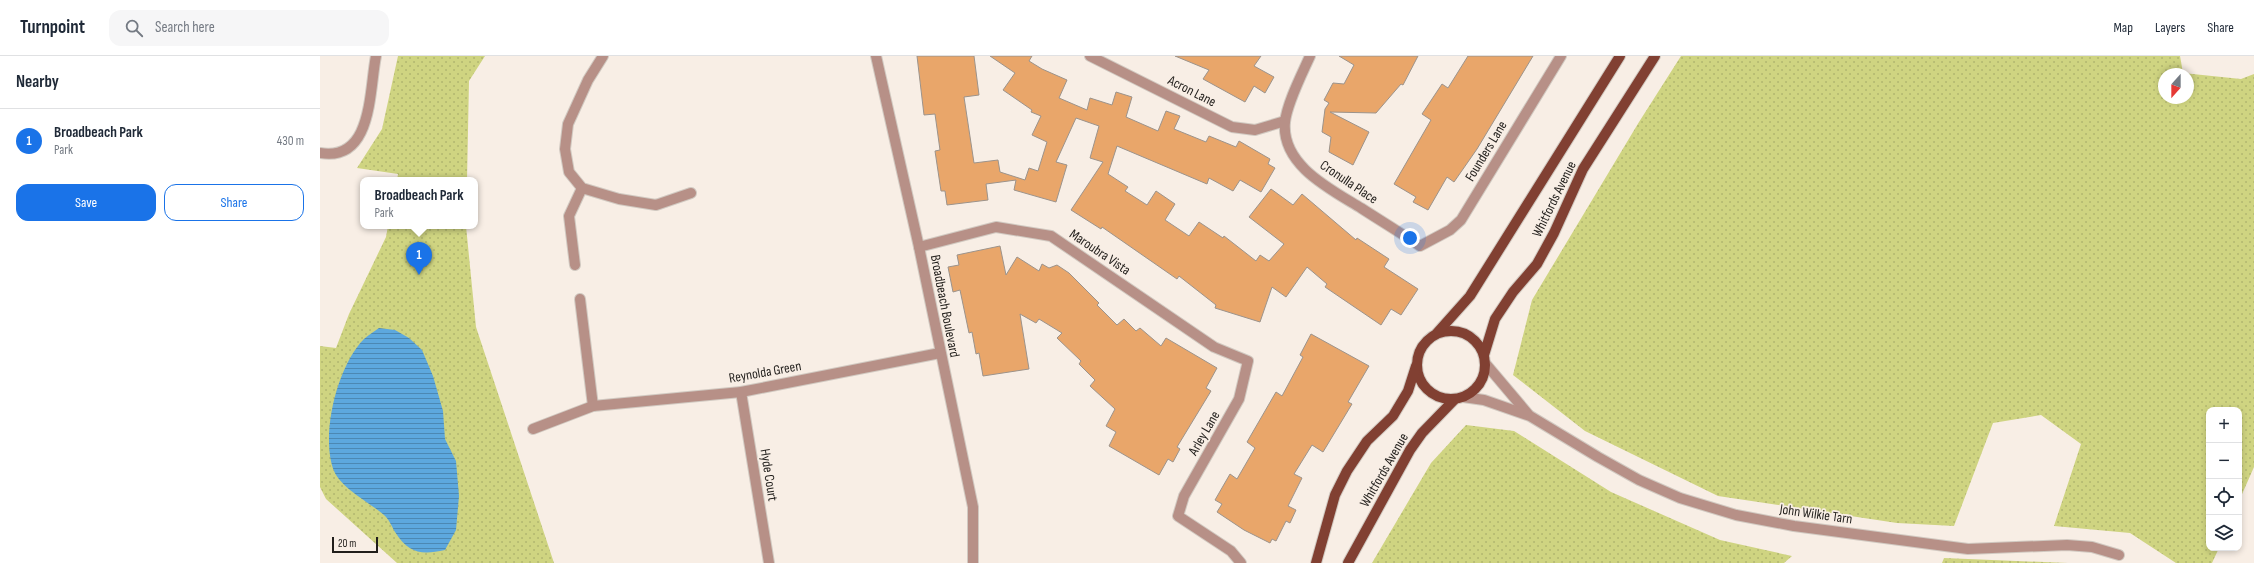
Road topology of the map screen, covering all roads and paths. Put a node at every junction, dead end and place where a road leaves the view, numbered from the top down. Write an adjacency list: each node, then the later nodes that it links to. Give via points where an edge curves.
1 (376, 56): 10 (street, via 365,122 360,136 353,146 341,152 330,155)
2 (603, 56): 11 (street, via 588,80 568,124 565,149 569,172)
3 (876, 56): 14 (street, Broadbeach Boulevard)
4 (1090, 56): 9 (street, Acron Lane, via 1232,127 1255,130)
5 (1310, 56): 9 (street, Cronulla Place, via 1295,89)
6 (1561, 56): 13 (street, Founders Lane, via 1461,220 1450,230)
7 (1620, 56): 17 (main road, Whitfords Avenue, via 1470,296)
8 (1655, 56): 19 (main road, Whitfords Avenue, via 1583,169 1554,234 1537,264 1513,292 1495,319)
9 (1285, 122): 13 (street, Cronulla Place, via 1288,144 1300,164 1318,181)
10 (320, 153)
11 (582, 188): 12 (street, via 619,200 656,205); 15 (street, via 569,216)
12 (692, 193)
13 (1420, 246)
14 (918, 247): 18 (street, Broadbeach Boulevard); 20 (street, Maroubra Vista, via 996,227 1051,236 1214,347)
15 (576, 265)
16 (580, 299): 24 (street)
17 (1437, 333): 19 (main road, via 1448,331 1465,334 1478,344); 21 (main road, via 1422,346)
18 (940, 353): 22 (street, Reynolda Green); 29 (street, Broadbeach Boulevard, via 973,507)
19 (1485, 359): 23 (main road, via 1480,384 1473,392); 25 (street, John Wilkie Tarn)
20 (1248, 361): 30 (street, Arley Lane, via 1239,399 1184,496 1178,516 1231,551)
21 (1416, 366): 23 (main road, via 1422,382 1433,394 1443,398); 31 (main road, Whitfords Avenue, via 1408,391 1393,416 1367,441 1334,495)
22 (742, 392): 24 (street, Reynolda Green); 28 (street, Hyde Court)
23 (1459, 398): 25 (street, John Wilkie Tarn, via 1484,400); 32 (main road, Whitfords Avenue, via 1422,433 1410,450)
24 (593, 406): 26 (street, Reynolda Green)
25 (1530, 416): 27 (street, John Wilkie Tarn, via 1639,480 1680,498 1736,515 1794,526 1953,548 2067,545 2092,547)
26 (534, 428)
27 (2119, 555)
28 (769, 563)
29 (973, 563)
30 (1241, 563)
31 (1316, 563)
32 (1348, 563)

